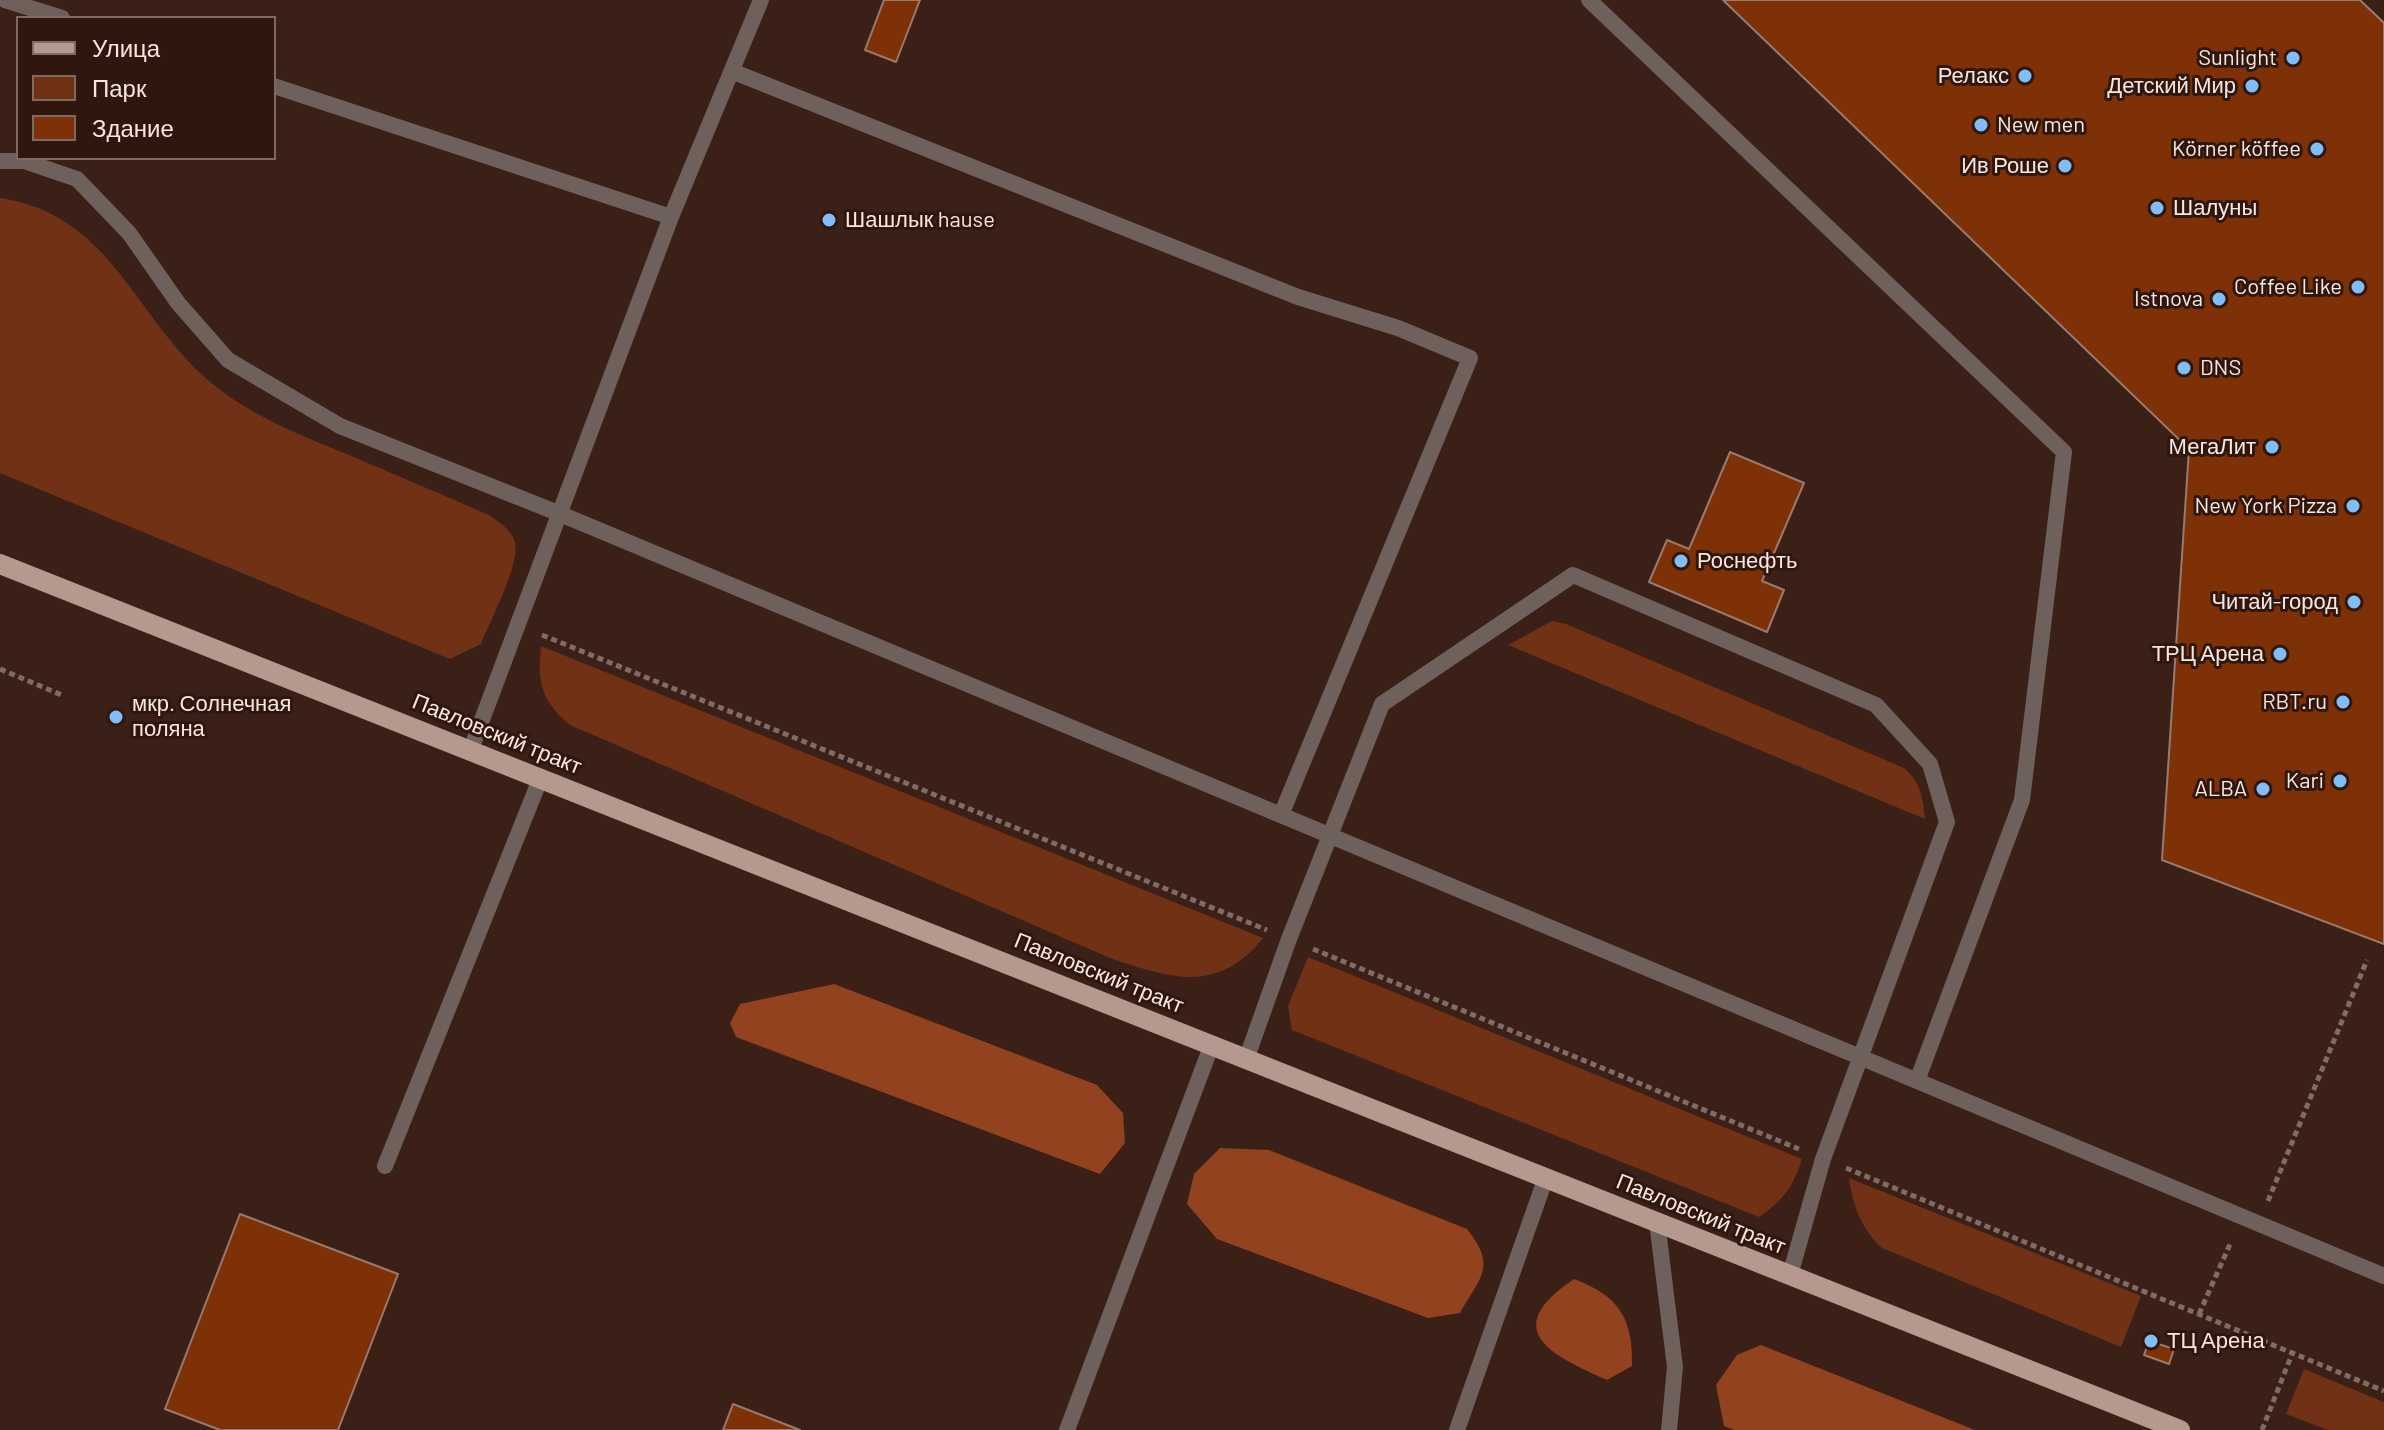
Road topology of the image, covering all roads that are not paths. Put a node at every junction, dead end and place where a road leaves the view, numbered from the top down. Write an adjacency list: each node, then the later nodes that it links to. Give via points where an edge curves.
1 (5, 0): 4 (lane)
2 (761, 0): 5 (lane)
3 (1589, 0): 18 (lane, via 2064,452 2022,800)
4 (56, 16)
5 (734, 72): 8 (lane); 13 (lane, via 1298,297 1398,328 1470,358)
6 (276, 87): 8 (lane)
7 (0, 161): 9 (lane, via 24,161 77,179 129,233 178,303 228,360 340,426)
8 (671, 217): 9 (lane)
9 (558, 513): 11 (lane); 13 (lane)
10 (0, 564): 11 (main road, Павловский тракт)
11 (471, 749): 12 (main road, Павловский тракт)
12 (541, 777): 15 (main road, Павловский тракт); 19 (lane)
13 (1281, 815): 14 (lane)
14 (1331, 836): 16 (lane); 17 (lane); 17 (lane, via 1382,704 1573,575 1876,705 1930,764 1947,822)
15 (1212, 1044): 16 (main road, Павловский тракт); 25 (lane)
16 (1247, 1057): 20 (main road, Павловский тракт)
17 (1862, 1058): 18 (lane); 22 (lane, via 1823,1159)
18 (1917, 1081): 23 (lane)
19 (385, 1166)
20 (1546, 1177): 21 (main road, Павловский тракт); 26 (lane)
21 (1657, 1222): 22 (main road, Павловский тракт); 27 (lane, via 1675,1367)
22 (1790, 1275): 24 (main road, Павловский тракт)
23 (2384, 1276)
24 (2151, 1425): 28 (main road, Павловский тракт)
25 (1067, 1430)
26 (1457, 1430)
27 (1669, 1430)
28 (2180, 1430)

